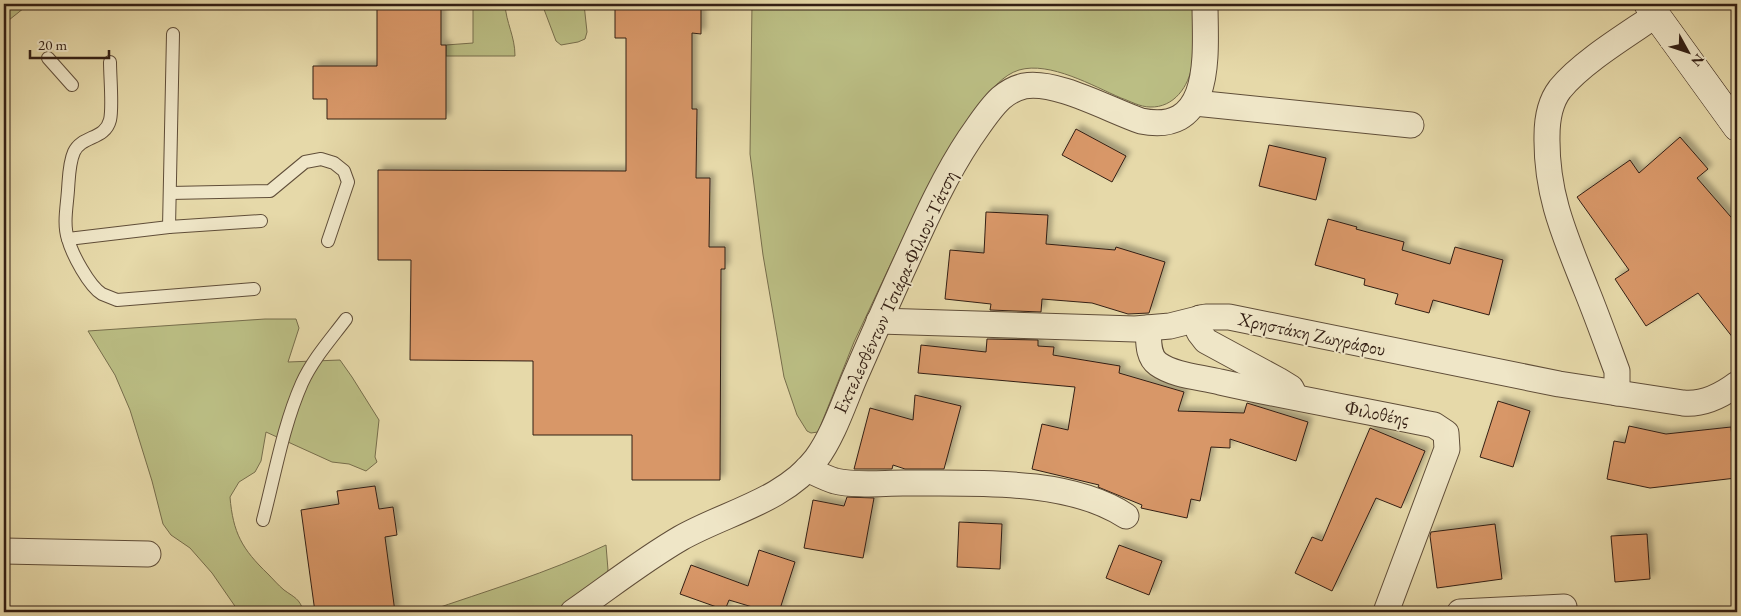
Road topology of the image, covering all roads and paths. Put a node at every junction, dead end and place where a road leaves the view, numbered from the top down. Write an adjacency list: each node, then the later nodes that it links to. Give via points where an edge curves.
1 (1205, 4): 7 (street, via 1203,79)
2 (1652, 9): 9 (main road); 21 (street, via 1560,89 1553,100 1547,125 1548,170 1556,210 1617,371)
3 (173, 34): 10 (lane)
4 (48, 58): 6 (lane)
5 (110, 62): 13 (lane, via 110,119 106,130 82,142 75,150 70,169 66,219)
6 (72, 85)
7 (1195, 103): 8 (street); 18 (street, Εκτελεσθέντων Τσιάρα-Φίλιου-Τάτση, via 1169,122 1150,123 1050,87 1012,89 989,111 951,169)
8 (1411, 125)
9 (1737, 127)
10 (170, 193): 12 (lane); 14 (lane, via 270,191 304,162 321,159 344,170 348,182)
11 (261, 221): 12 (lane)
12 (170, 227): 13 (lane)
13 (68, 239): 15 (lane, via 91,283 101,294 116,300)
14 (328, 241)
15 (254, 289)
16 (1200, 318): 19 (street, Χρηστάκη Ζωγράφου); 21 (street, Χρηστάκη Ζωγράφου, via 1237,318); 22 (street, via 1199,332 1206,341 1290,388)
17 (346, 319): 25 (lane, via 302,382)
18 (879, 321): 19 (street, Χρηστάκη Ζωγράφου); 23 (street, Εκτελεσθέντων Τσιάρα-Φίλιου-Τάτση, via 829,438)
19 (1148, 328): 22 (street, Φιλοθέης, via 1150,352 1164,367)
20 (1737, 384): 21 (street, Χρηστάκη Ζωγράφου, via 1709,400 1692,404)
21 (1617, 394)
22 (1293, 397): 30 (street, Φιλοθέης, via 1434,425 1446,433 1447,448)
23 (807, 469): 24 (street, via 836,481 1043,488 1092,499); 29 (street, Εκτελεσθέντων Τσιάρα-Φίλιου-Τάτση, via 764,499 713,521 651,556)
24 (1126, 516)
25 (263, 520)
26 (4, 552): 27 (street)
27 (148, 554)
28 (1564, 607): 31 (street)
29 (573, 612)
30 (1386, 612)
31 (1460, 612)

